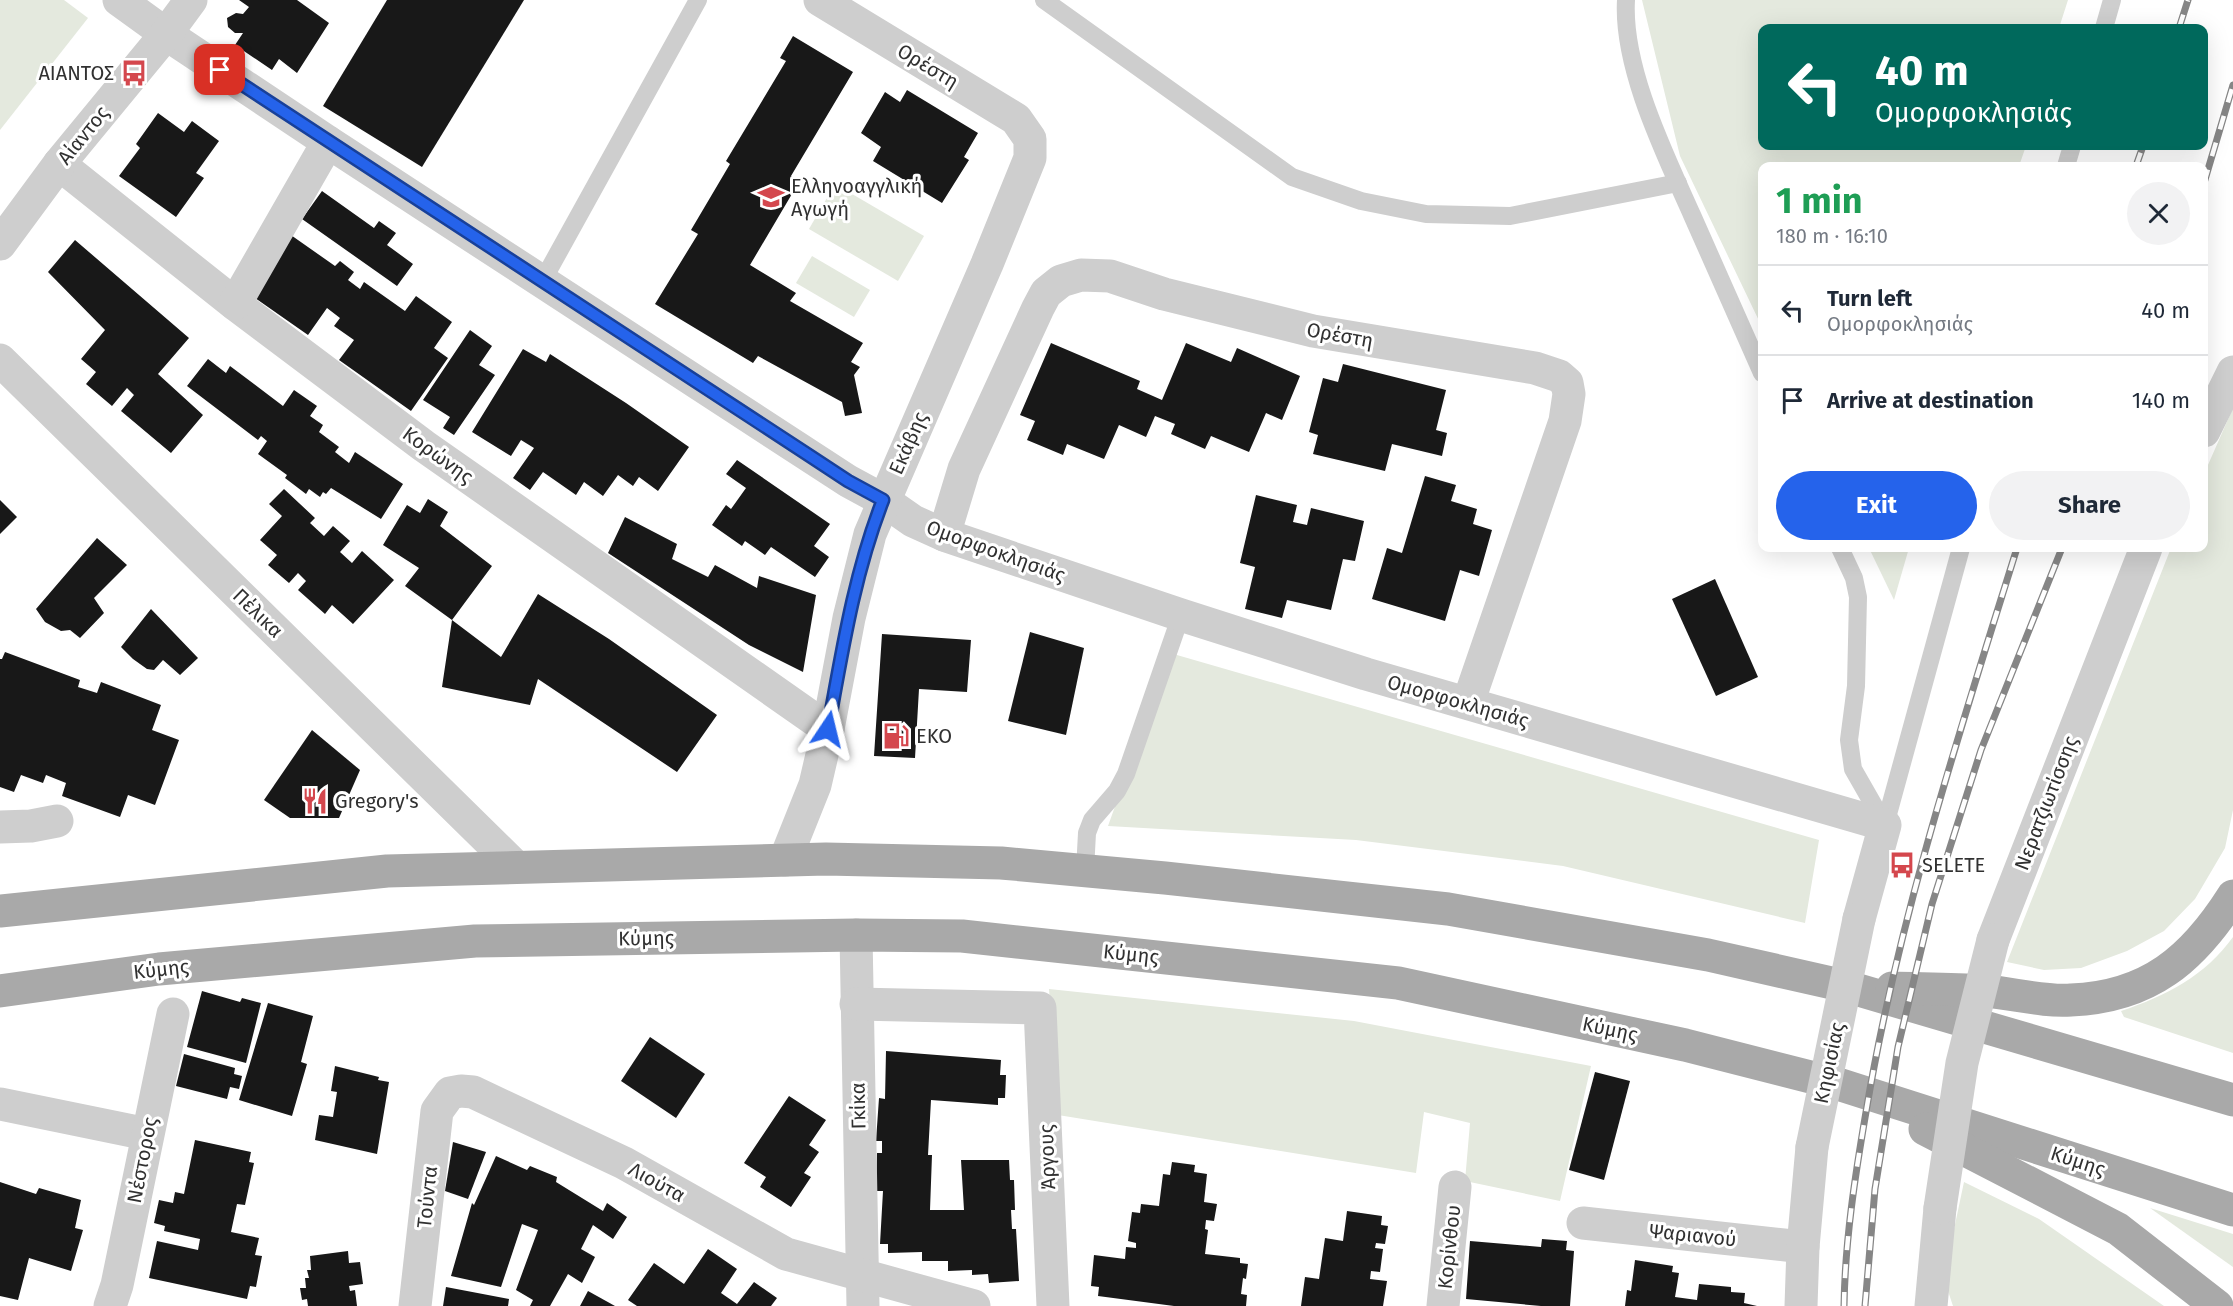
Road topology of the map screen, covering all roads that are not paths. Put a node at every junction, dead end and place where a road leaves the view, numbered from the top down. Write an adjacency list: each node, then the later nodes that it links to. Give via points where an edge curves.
1 (119, 0): 9 (street, Ομορφοκλησιάς)
2 (191, 0): 9 (street, Αίαντος)
3 (698, 0): 15 (lane)
4 (820, 0): 10 (street, Ορέστη, via 1016,119)
5 (1044, 0): 13 (lane, via 1292,177 1361,201 1426,214 1510,216)
6 (1626, 0): 13 (lane, via 1625,19 1637,82)
7 (2112, 0): 8 (lane)
8 (2105, 24)
9 (166, 34): 11 (street, Ομορφοκλησιάς); 12 (street, Αίαντος)
10 (1030, 139): 21 (street, Εκάβης, via 1026,169)
11 (328, 142): 15 (street, Ομορφοκλησιάς); 16 (street)
12 (59, 164): 14 (street, Αίαντος); 16 (street, Κορώνης)
13 (1678, 183): 18 (lane)
14 (0, 244)
15 (542, 282): 21 (street, Ομορφοκλησιάς)
16 (235, 304): 28 (street, Κορώνης, via 424,446)
17 (0, 360): 33 (street, Πέλικα)
18 (1758, 364)
19 (2233, 372): 20 (street)
20 (2208, 423)
21 (883, 500): 22 (street, Ομορφοκλησιάς, via 913,521); 28 (street, Εκάβης, via 870,534 849,618)
22 (944, 535): 26 (street, Ομορφοκλησιάς); 27 (street, Ορέστη, via 964,469 1042,300 1060,281 1081,275 1110,276 1164,294 1313,331 1535,368 1567,383 1565,421)
23 (1842, 552): 30 (lane, via 1858,597 1856,686 1849,740 1853,769)
24 (1959, 552): 30 (lane)
25 (2144, 552): 60 (street, Νερατζιωτίσσης, bridge, via 1993,939 1962,1063 1940,1208)
26 (1182, 615): 27 (street, Ομορφοκλησιάς); 34 (lane, via 1126,774 1087,833)
27 (1468, 704): 30 (street, Ομορφοκλησιάς)
28 (828, 729): 32 (street, Εκάβης, via 815,785)
29 (57, 821): 31 (street)
30 (1885, 825): 52 (street, Κηφισίας, bridge, via 1859,919 1812,1147)
31 (0, 827)
32 (785, 860): 33 (main road); 34 (main road, via 1001,863)
33 (516, 867): 37 (main road, via 387,871)
34 (1085, 870): 40 (main road, via 1448,909 1708,955)
35 (2233, 896): 40 (main road, via 2216,923 2174,967 2100,998 2069,1001 1983,991)
36 (0, 897): 37 (main road)
37 (75, 903): 38 (main road)
38 (0, 911)
39 (856, 935): 41 (main road, Κύμης, via 475,941 159,969); 42 (street, Γκίκα); 44 (main road, Κύμης, via 962,936 1398,983 1685,1045)
40 (1845, 986): 46 (main road)
41 (0, 991)
42 (856, 1004): 53 (street, Γκίκα); 57 (street, Άργους, via 1040,1008)
43 (173, 1014): 48 (street, Νέστορος)
44 (1838, 1084): 50 (main road, Κύμης); 61 (main road, via 2118,1229)
45 (450, 1093): 53 (street, Λιούτα, via 473,1092 624,1163); 55 (street, Τούντα, via 437,1111)
46 (2233, 1100)
47 (0, 1104): 48 (street)
48 (147, 1134): 54 (street, Νέστορος)
49 (1455, 1187): 58 (street, Κορίνθου)
50 (2233, 1210)
51 (1583, 1223): 52 (street, Ψαριανού)
52 (1803, 1247): 59 (street, Κηφισίας)
53 (862, 1292): 56 (street, Λιούτα)
54 (110, 1306)
55 (415, 1306)
56 (974, 1306)
57 (1053, 1306)
58 (1443, 1306)
59 (1801, 1306)
60 (1931, 1306)
61 (2217, 1306)

